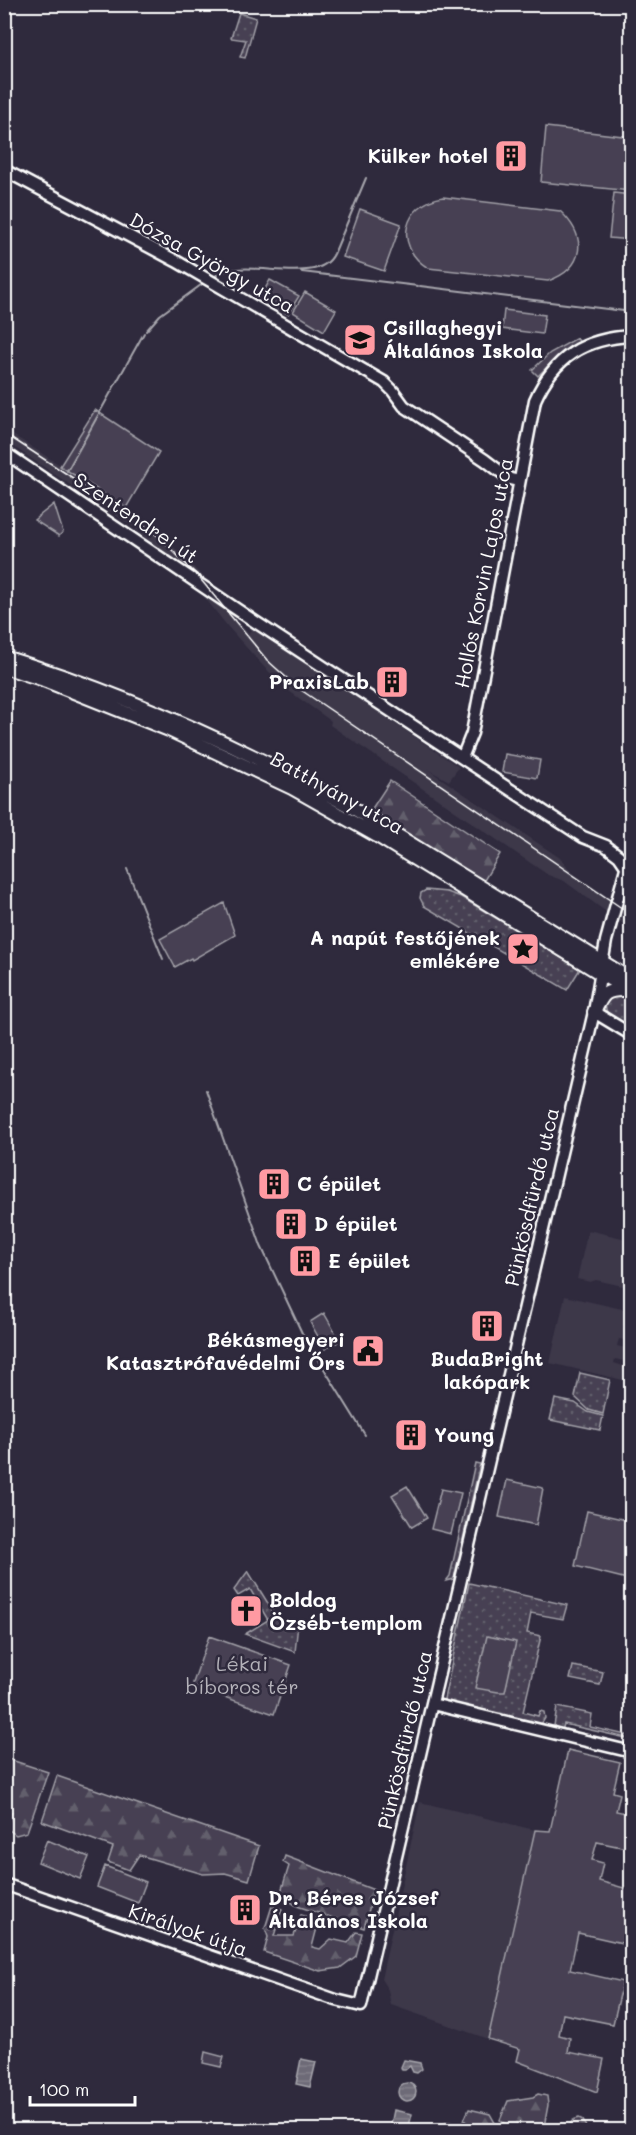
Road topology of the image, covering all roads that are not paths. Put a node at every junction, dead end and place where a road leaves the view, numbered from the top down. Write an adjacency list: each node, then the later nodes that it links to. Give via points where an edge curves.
1 (4, 170): 4 (street, Dózsa György utca, via 209,279 384,382 404,406 510,479)
2 (632, 336): 4 (street, Hollós Korvin Lajos utca, via 599,342 567,356 553,369 533,407)
3 (4, 452): 7 (street, Szentendrei út)
4 (519, 481): 7 (street, Hollós Korvin Lajos utca, via 472,733)
5 (4, 657): 10 (main road, Batthyány utca, via 181,723 316,788 384,826)
6 (4, 667): 10 (main road, Batthyány utca, via 169,730 292,788)
7 (462, 758): 8 (street, via 583,837 606,846)
8 (629, 870): 9 (street, Pünkösdfürdő utca)
9 (627, 884): 10 (street, Pünkösdfürdő utca, via 612,915)
10 (600, 967): 11 (main road, Batthyány utca); 12 (street, Pünkösdfürdő utca)
11 (630, 987): 12 (main road, via 608,991)
12 (594, 1012): 13 (street); 14 (street, Pünkösdfürdő utca)
13 (632, 1035)
14 (432, 1704): 15 (street); 17 (street, Pünkösdfürdő utca)
15 (632, 1752)
16 (4, 1884): 17 (street, Királyok útja)
17 (361, 2006)

